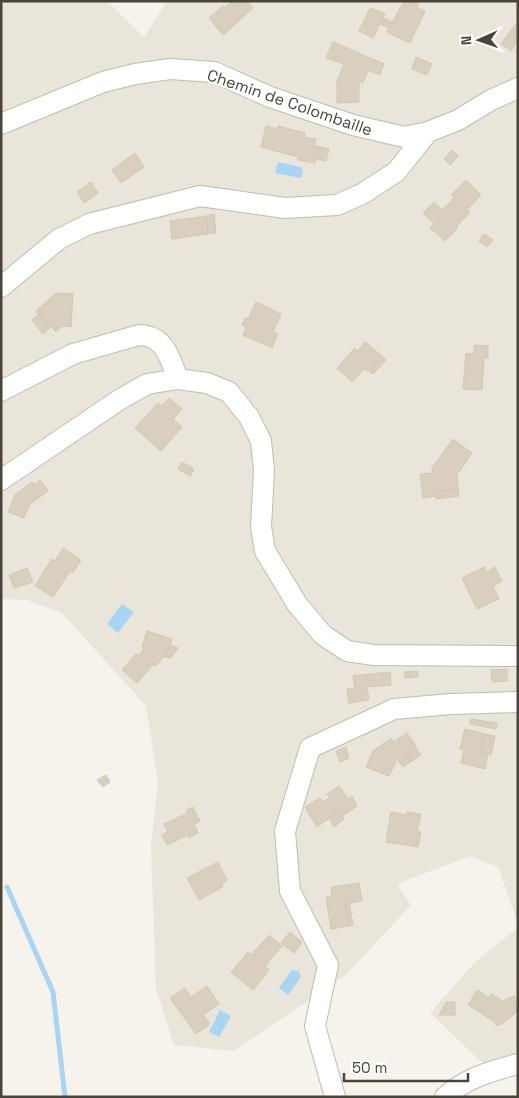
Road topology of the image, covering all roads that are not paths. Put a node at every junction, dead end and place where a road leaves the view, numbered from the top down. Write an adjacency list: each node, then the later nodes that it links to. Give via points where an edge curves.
1 (518, 88): 3 (street, Chemin de Colombaille)
2 (1, 124): 3 (street, Chemin de Colombaille, via 103,82 170,69 214,72 270,97 389,135 404,137)
3 (428, 132): 4 (street, via 396,172 362,194 337,205 286,208 200,196 89,224 59,239)
4 (1, 287)
5 (178, 379): 6 (street, via 158,339 150,334 140,334 73,354); 7 (street, via 147,384); 8 (street, via 229,392 249,418 260,441 264,470 260,527 265,551 297,604 323,634 347,651 374,655)
6 (1, 391)
7 (1, 480)
8 (518, 656)
9 (518, 702): 11 (street, via 394,709 310,748 285,831 290,891 328,965 315,1026)
10 (518, 1064): 12 (street, via 491,1070 458,1085)
11 (335, 1097)
12 (445, 1097)

